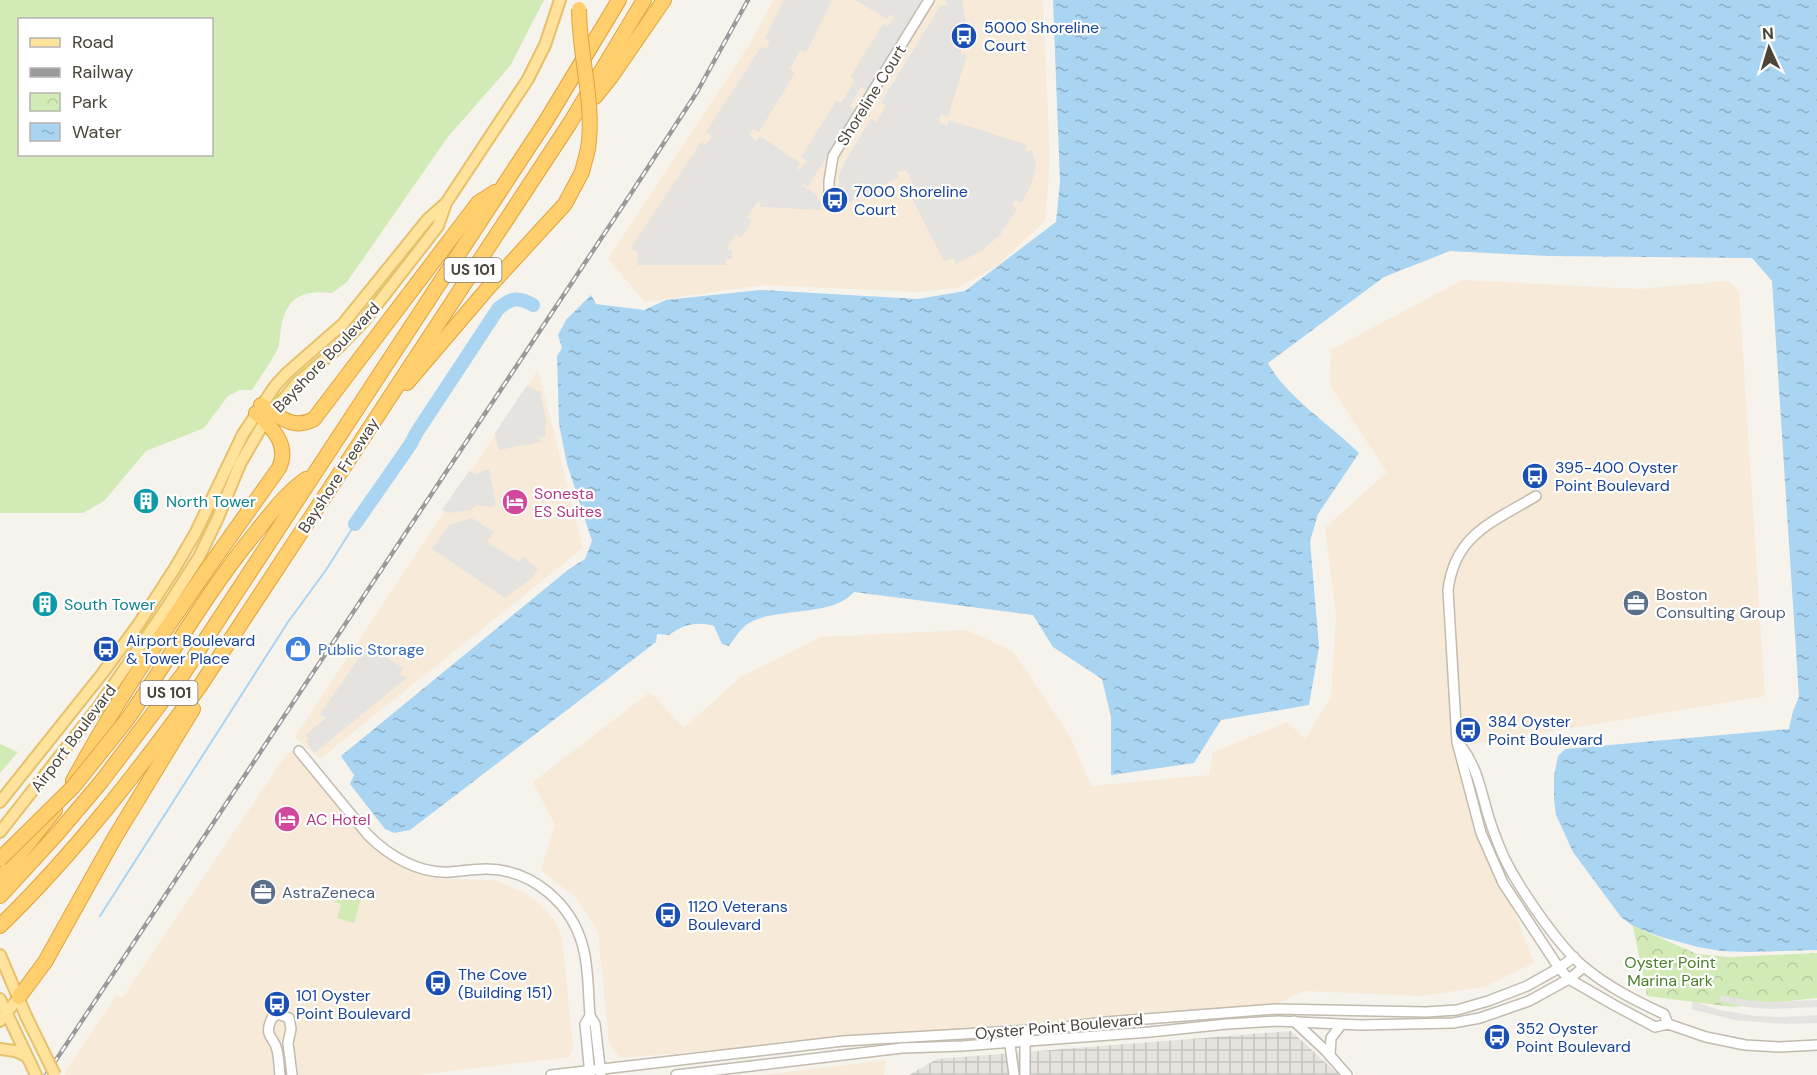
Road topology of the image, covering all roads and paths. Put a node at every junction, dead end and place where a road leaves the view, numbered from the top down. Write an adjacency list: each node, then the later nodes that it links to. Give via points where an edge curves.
1 (560, 0): 7 (main road, Bayshore Boulevard)
2 (619, 0): 9 (highway, Bayshore Freeway / US 101)
3 (644, 0): 8 (highway, Bayshore Freeway / US 101)
4 (664, 0): 8 (highway, via 611,77)
5 (929, 0): 10 (street, Shoreline Court, via 833,156)
6 (576, 3): 7 (main road, Bayshore Boulevard); 12 (highway, bridge, via 590,113 588,149 577,183 557,213)
7 (550, 32): 11 (main road, Bayshore Boulevard, via 514,102 446,203 438,226 372,312)
8 (570, 123): 12 (highway, Bayshore Freeway / US 101)
9 (502, 187): 11 (highway, via 478,203 314,420 291,424); 13 (highway, Bayshore Freeway / US 101)
10 (829, 194)
11 (264, 413): 18 (main road, Airport Boulevard, via 237,446 191,541 138,625); 19 (main road, Airport Boulevard, via 199,557 99,706); 23 (highway, via 282,445 284,453 279,468 113,710 63,799)
12 (376, 418): 15 (highway, Bayshore Freeway / US 101)
13 (314, 473): 22 (highway, bridge, via 289,491 236,555 126,722 73,787); 24 (highway, Bayshore Freeway / US 101, via 164,700 80,808)
14 (1536, 496): 16 (street, via 1474,535 1450,573)
15 (292, 545): 25 (highway, Bayshore Freeway / US 101, via 200,686 138,770); 32 (highway, via 115,837 45,962)
16 (1457, 742): 20 (street, via 1475,768); 21 (street)
17 (299, 751): 35 (street, via 368,836 409,864 438,872 509,872 538,884 556,899 572,920 583,946)
18 (0, 802)
19 (0, 832)
20 (1500, 847): 21 (street); 26 (street, via 1519,883)
21 (1489, 851): 29 (street, via 1503,883)
22 (0, 859)
23 (0, 879)
24 (0, 896)
25 (0, 926)
26 (1574, 957): 28 (street); 29 (street, Oyster Point Boulevard)
27 (2, 959): 32 (main road)
28 (1584, 967): 30 (street, Oyster Point Boulevard); 37 (street, via 1624,995 1664,1014)
29 (1559, 968): 30 (street); 33 (street, Oyster Point Boulevard, via 1507,995 1457,1010)
30 (1569, 979): 37 (street, via 1655,1027); 38 (street, Oyster Point Boulevard, via 1529,1001 1480,1018 1438,1024)
31 (0, 997): 32 (main road); 34 (main road)
32 (19, 997): 34 (main road); 52 (main road, bridge)
33 (1290, 1008): 36 (street); 39 (street, Oyster Point Boulevard)
34 (3, 1016): 47 (main road)
35 (590, 1016): 49 (street, via 595,1024); 50 (street, via 585,1024)
36 (1294, 1022): 38 (street, Oyster Point Boulevard); 41 (street, Oyster Point Boulevard); 48 (street)
37 (1668, 1024): 44 (street, via 1745,1045)
38 (1341, 1025): 48 (street, via 1331,1038)
39 (1025, 1030): 40 (street, Oyster Point Boulevard); 41 (street)
40 (1008, 1031): 42 (street); 49 (street, Oyster Point Boulevard, via 843,1041)
41 (1025, 1041): 42 (street, Oyster Point Boulevard); 58 (street)
42 (1009, 1042): 56 (street, Oyster Point Boulevard, via 871,1051); 57 (street)
43 (288, 1043): 45 (street); 45 (street, via 289,1018 278,1014 272,1018 268,1031); 54 (street)
44 (1817, 1045)
45 (277, 1046): 53 (street)
46 (4, 1049): 47 (main road)
47 (26, 1056): 51 (main road)
48 (1330, 1056): 59 (street)
49 (601, 1072): 50 (street, Oyster Point Boulevard)
50 (590, 1073): 55 (street, Oyster Point Boulevard)
51 (36, 1075)
52 (55, 1075)
53 (280, 1075)
54 (292, 1075)
55 (551, 1075)
56 (676, 1075)
57 (1014, 1075)
58 (1025, 1075)
59 (1347, 1075)

